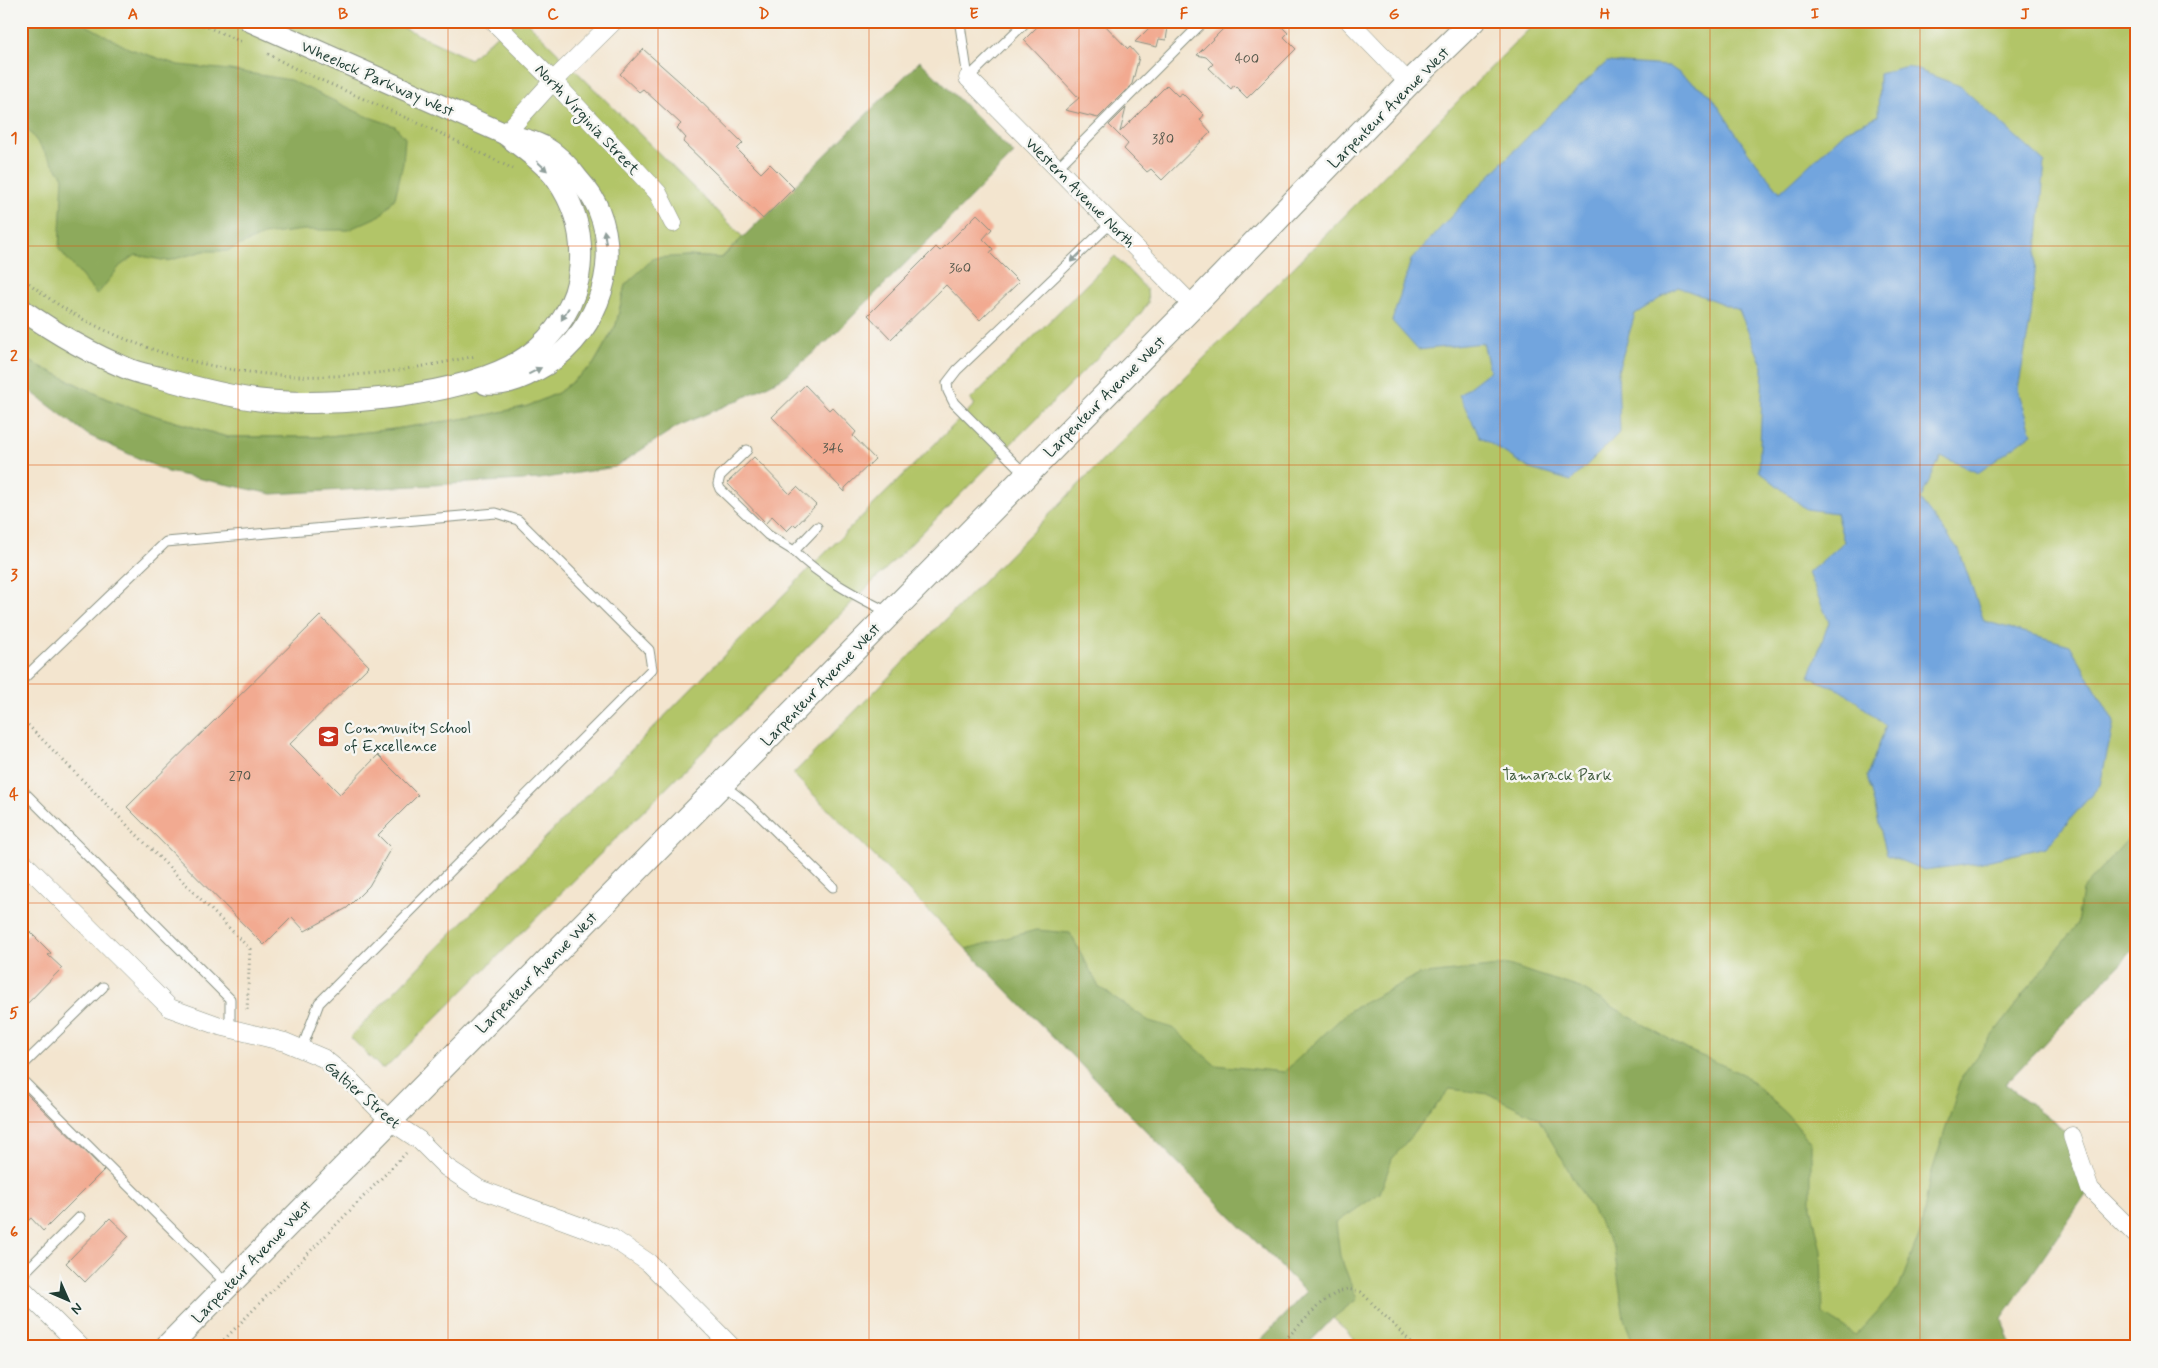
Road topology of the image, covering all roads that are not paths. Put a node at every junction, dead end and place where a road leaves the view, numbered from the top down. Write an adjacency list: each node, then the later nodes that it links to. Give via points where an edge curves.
1 (250, 21): 12 (street, Wheelock Parkway West)
2 (493, 21): 10 (street, North Virginia Street)
3 (614, 21): 10 (street)
4 (1026, 21): 9 (lane)
5 (1204, 21): 13 (lane)
6 (1349, 21): 11 (street)
7 (1473, 21): 11 (main road, Larpenteur Avenue West)
8 (959, 22): 9 (lane)
9 (968, 78): 13 (street, Western Avenue North)
10 (554, 81): 12 (street); 14 (street, North Virginia Street, via 658,193)
11 (1410, 83): 16 (main road, Larpenteur Avenue West)
12 (505, 134): 17 (street, Wheelock Parkway West, via 556,179 574,212 580,235 578,286 567,312 546,341 525,358 471,382 391,397 314,403 260,400 202,390 127,369 56,333)
13 (1057, 168): 15 (street, Western Avenue North)
14 (672, 223)
15 (1111, 223): 16 (street, Western Avenue North); 19 (lane, one-way to 19, via 947,383 954,402)
16 (1193, 306): 19 (main road, Larpenteur Avenue West)
17 (21, 309)
18 (747, 450): 21 (lane, via 720,476 720,489 768,535)
19 (1026, 475): 22 (main road, Larpenteur Avenue West)
20 (817, 527): 21 (lane)
21 (794, 551): 22 (lane, via 835,584)
22 (890, 613): 24 (main road, Larpenteur Avenue West)
23 (21, 681): 30 (lane, via 166,542 496,513 518,520 649,650 652,670 319,1003)
24 (722, 784): 27 (lane, via 748,804); 33 (main road, Larpenteur Avenue West)
25 (21, 789): 29 (lane, via 230,999)
26 (21, 860): 29 (street, Galtier Street, via 170,1008)
27 (834, 887)
28 (103, 987): 31 (lane)
29 (230, 1028): 30 (street, Galtier Street)
30 (302, 1048): 33 (street, Galtier Street, via 323,1058 348,1078)
31 (21, 1068)
32 (21, 1079): 38 (lane)
33 (389, 1120): 38 (main road, Larpenteur Avenue West); 42 (street, Galtier Street, via 419,1140 446,1167 479,1189 612,1238 649,1263)
34 (2072, 1136): 36 (street, via 2090,1189)
35 (80, 1217): 37 (lane)
36 (2137, 1236)
37 (21, 1276)
38 (228, 1285): 41 (main road, Larpenteur Avenue West)
39 (21, 1287): 40 (street)
40 (81, 1347)
41 (167, 1347)
42 (732, 1347)

